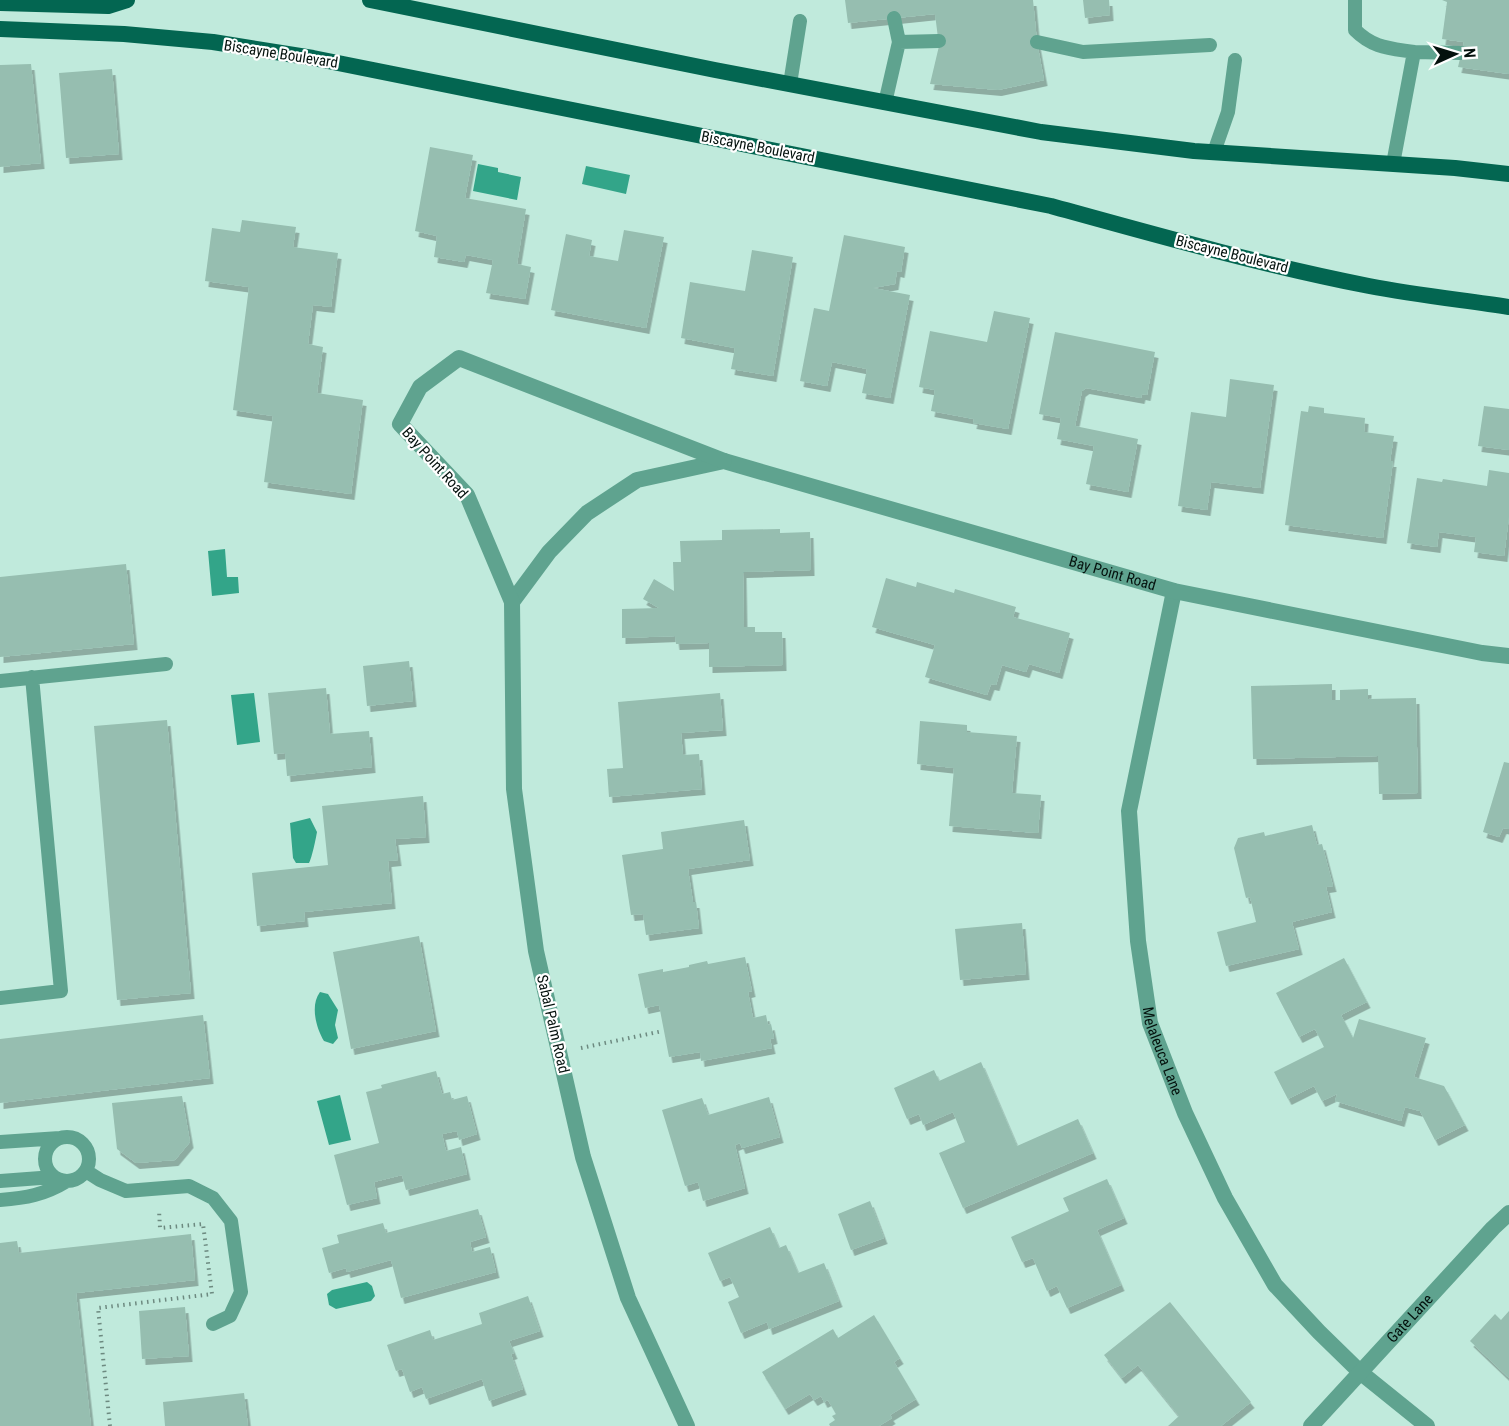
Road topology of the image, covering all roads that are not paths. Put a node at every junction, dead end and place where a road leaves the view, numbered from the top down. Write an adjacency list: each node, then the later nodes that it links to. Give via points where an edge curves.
1 (127, 0): 4 (main road, via 108,6)
2 (370, 0): 5 (main road)
3 (1355, 0): 13 (lane, via 1355,30 1366,40)
4 (0, 3)
5 (404, 3): 16 (main road)
6 (894, 18): 10 (lane)
7 (800, 21): 16 (lane)
8 (0, 29): 21 (main road, Biscayne Boulevard, via 191,40 313,58 1051,206 1315,275)
9 (939, 41): 10 (lane)
10 (899, 42): 17 (lane)
11 (1037, 42): 12 (lane, via 1083,52)
12 (1210, 45)
13 (1414, 52): 14 (lane); 19 (lane)
14 (1461, 53)
15 (1235, 60): 18 (lane, via 1228,112)
16 (790, 84): 17 (main road)
17 (885, 103): 18 (main road, via 1041,132)
18 (1214, 152): 19 (main road)
19 (1393, 164): 20 (main road)
20 (1509, 174)
21 (1509, 307)
22 (724, 461): 23 (street, Bay Point Road); 24 (street, Bay Point Road, via 637,480 587,513 549,552); 24 (street, Bay Point Road, via 459,358 420,387 400,424 467,495)
23 (1174, 591): 25 (street, Bay Point Road); 38 (street, Melaleuca Lane, via 1129,811 1138,941 1150,1023 1185,1113 1225,1198 1275,1285)
24 (512, 602): 39 (street, Sabal Palm Road, via 514,789 536,951 584,1157 628,1298)
25 (1509, 656)
26 (166, 664): 27 (lane)
27 (33, 678): 28 (lane); 29 (lane, via 61,991)
28 (0, 681)
29 (0, 998)
30 (63, 1137): 31 (lane); 32 (lane, via 83,1144 89,1157); 33 (lane, via 50,1145 45,1158 46,1165)
31 (0, 1142)
32 (86, 1171): 33 (lane, via 75,1180); 37 (lane, via 126,1191 189,1186 213,1198 231,1221 241,1292 230,1316)
33 (60, 1179): 34 (lane); 35 (lane, via 49,1192)
34 (0, 1181)
35 (0, 1200)
36 (1509, 1213): 38 (street, Gate Lane)
37 (213, 1324)
38 (1360, 1372): 40 (street, Gate Lane); 41 (street, Melaleuca Lane)
39 (687, 1426)
40 (1311, 1426)
41 (1427, 1426)

